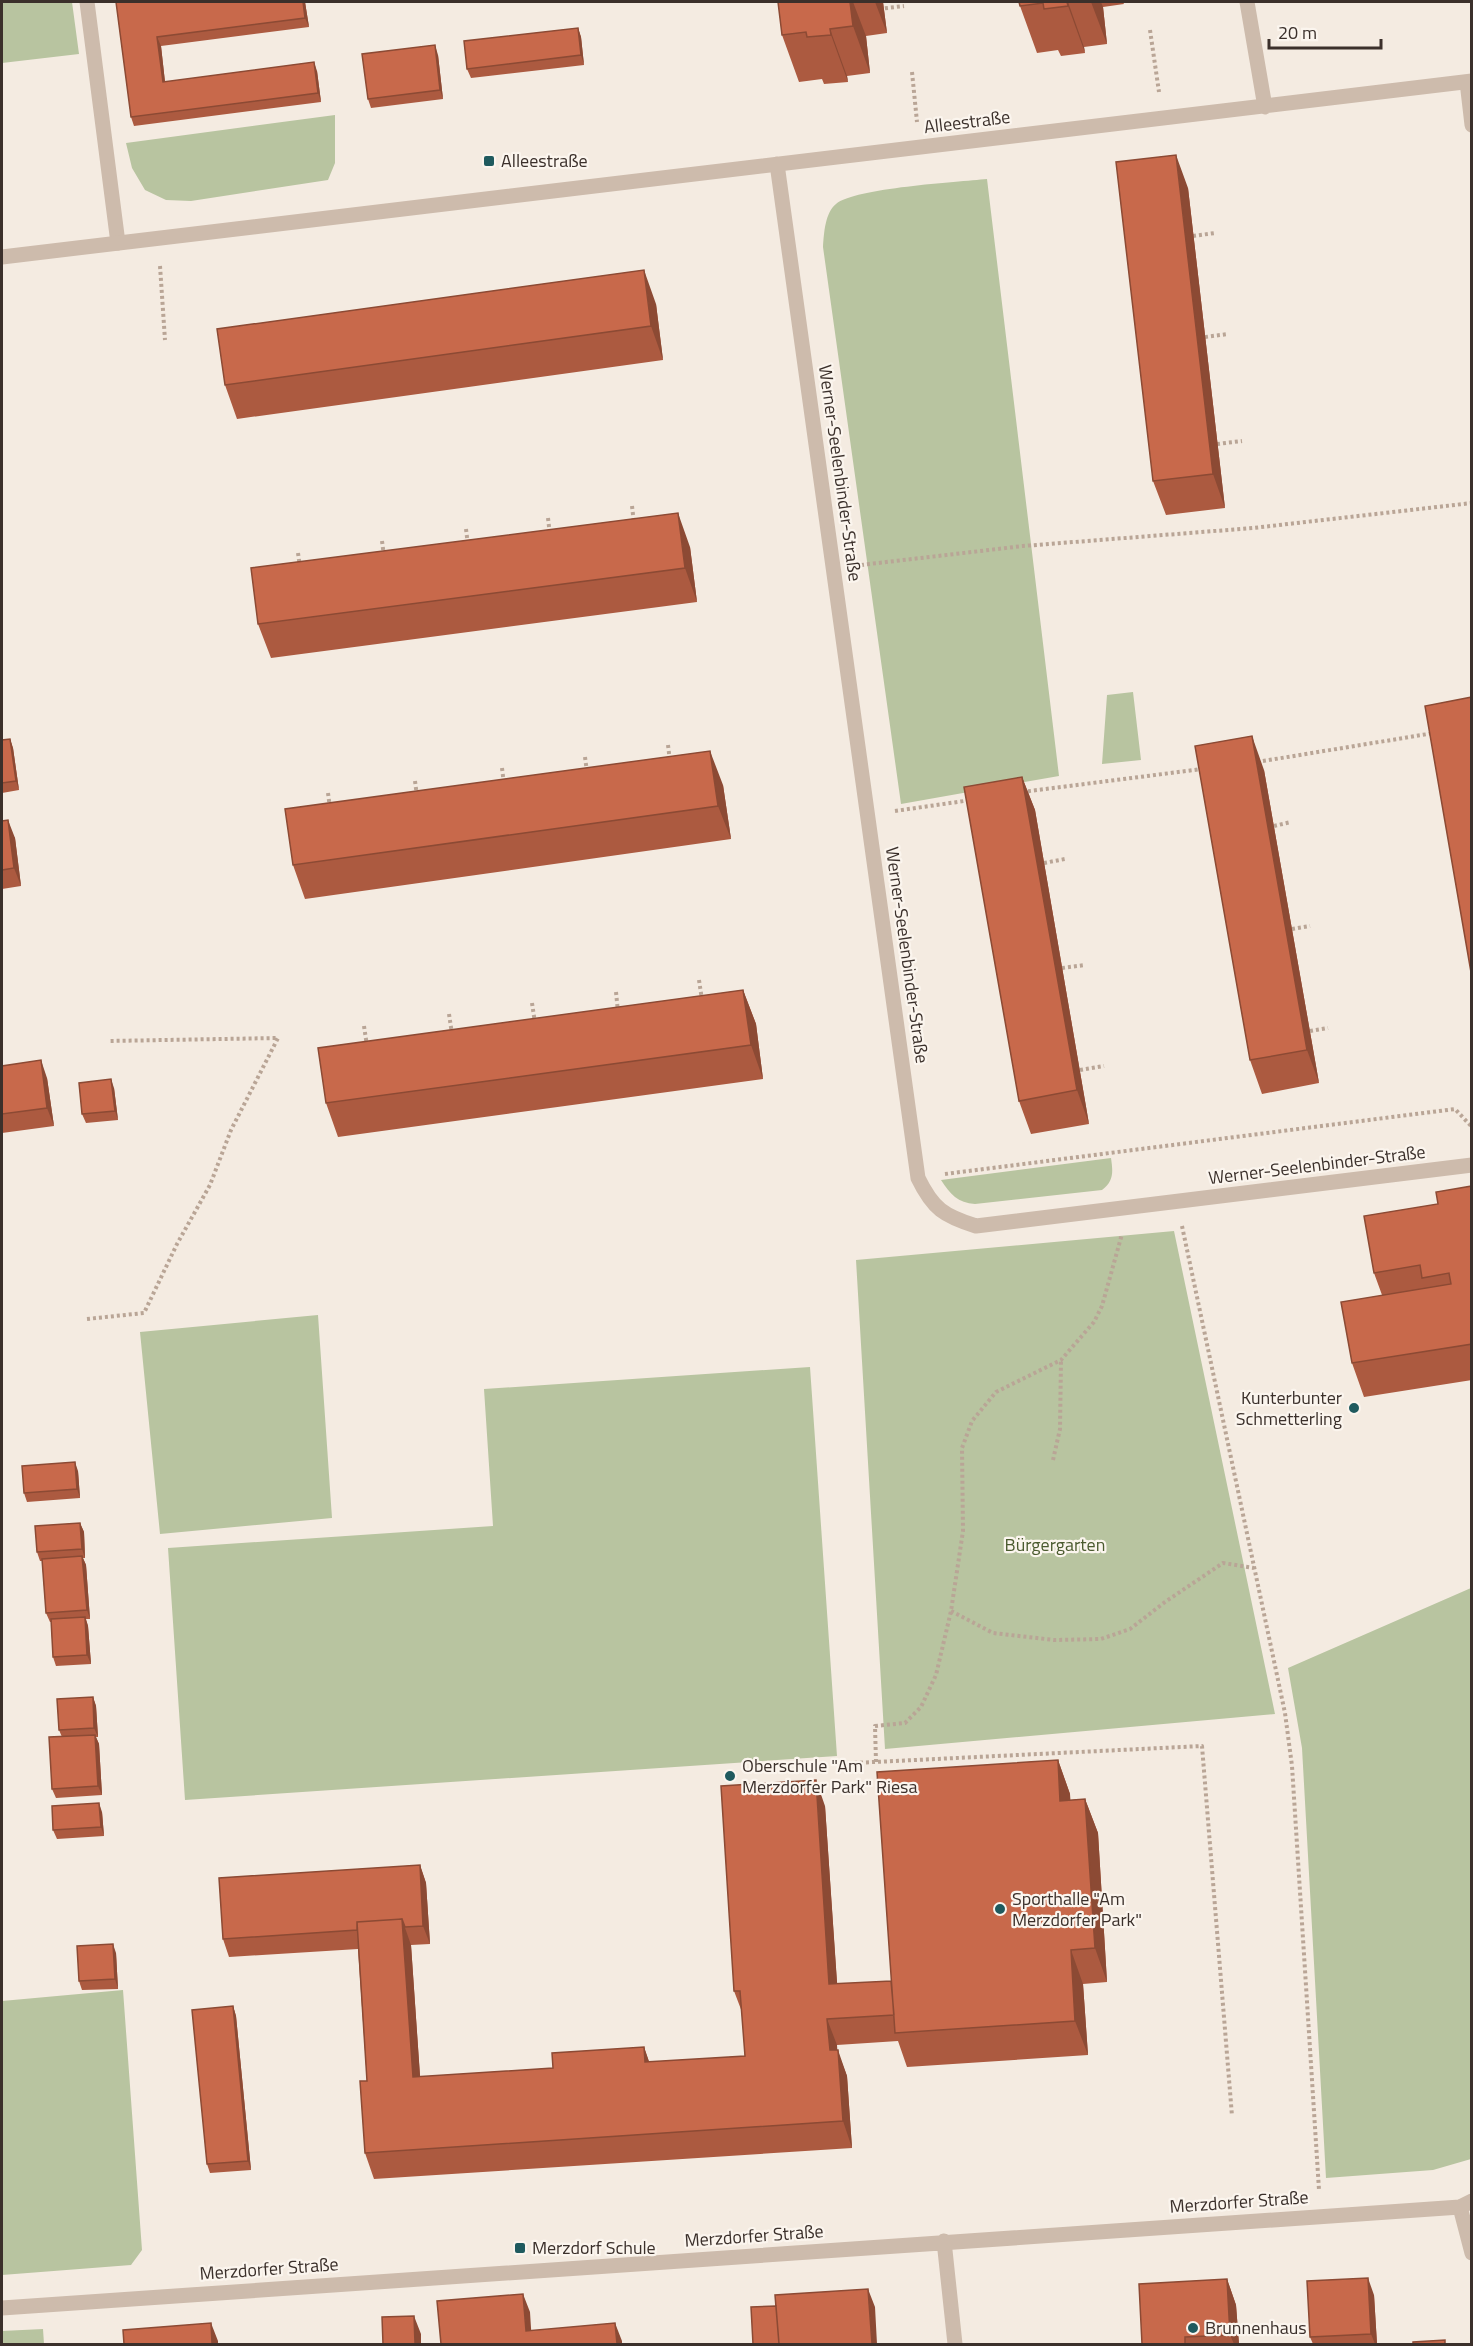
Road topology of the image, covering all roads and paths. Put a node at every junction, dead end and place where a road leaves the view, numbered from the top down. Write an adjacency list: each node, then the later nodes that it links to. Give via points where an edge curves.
1 (87, 2): 16 (street)
2 (1247, 2): 9 (street)
3 (904, 6): 4 (path, via 877,9)
4 (877, 14)
5 (1150, 30): 10 (path)
6 (912, 72): 8 (path)
7 (1469, 81): 9 (street, Alleestraße); 11 (street)
8 (914, 95)
9 (1265, 107): 10 (street, Alleestraße)
10 (1162, 118): 12 (street, Alleestraße)
11 (1472, 125)
12 (777, 164): 15 (street, Alleestraße); 33 (street, Werner-Seelenbinder-Straße)
13 (1215, 233): 14 (path)
14 (1193, 236)
15 (158, 238): 16 (street, Alleestraße); 20 (path)
16 (118, 243): 17 (street, Alleestraße)
17 (2, 257)
18 (1228, 334): 19 (path)
19 (1205, 337)
20 (165, 340)
21 (1242, 441): 22 (path)
22 (1217, 444)
23 (1472, 503): 33 (path)
24 (632, 506): 26 (path)
25 (548, 518): 29 (path)
26 (635, 525)
27 (466, 529): 30 (path)
28 (382, 541): 32 (path)
29 (551, 542)
30 (469, 552)
31 (298, 553): 34 (path)
32 (385, 564)
33 (833, 568): 50 (street, Werner-Seelenbinder-Straße)
34 (301, 575)
35 (1438, 732): 38 (path)
36 (668, 745): 40 (path)
37 (585, 757): 42 (path)
38 (1245, 763)
39 (502, 768): 44 (path)
40 (671, 768)
41 (1211, 768): 46 (path)
42 (588, 780)
43 (415, 781): 48 (path)
44 (505, 791)
45 (328, 793): 49 (path)
46 (1017, 793)
47 (982, 798): 50 (path)
48 (418, 804)
49 (331, 816)
50 (867, 816): 76 (street, Werner-Seelenbinder-Straße)
51 (1291, 822): 52 (path)
52 (1274, 826)
53 (1065, 859): 54 (path)
54 (1044, 863)
55 (1310, 926): 56 (path)
56 (1292, 929)
57 (1085, 965): 58 (path)
58 (1062, 968)
59 (699, 980): 62 (path)
60 (616, 992): 64 (path)
61 (532, 1003): 68 (path)
62 (703, 1010)
63 (449, 1014): 70 (path)
64 (620, 1022)
65 (364, 1026): 71 (path)
66 (1328, 1028): 67 (path)
67 (1310, 1031)
68 (536, 1033)
69 (109, 1041): 79 (path, via 278,1038 231,1130 210,1185 144,1313)
70 (454, 1044)
71 (368, 1056)
72 (1104, 1066): 73 (path)
73 (1080, 1070)
74 (1472, 1127): 76 (path, via 1455,1109)
75 (1472, 1165): 77 (street, Werner-Seelenbinder-Straße)
76 (918, 1178): 78 (street, Werner-Seelenbinder-Straße, via 928,1198 950,1217 976,1226)
77 (1176, 1202): 78 (street, Werner-Seelenbinder-Straße); 82 (path)
78 (1130, 1207): 80 (path, via 1102,1306 1094,1322)
79 (87, 1319)
80 (1061, 1360): 81 (path, via 1060,1429); 83 (path, via 996,1392 972,1421 962,1448 963,1531)
81 (1053, 1460)
82 (1254, 1568): 83 (path, via 1223,1563 1130,1629 1101,1639 1054,1640 993,1633); 88 (path, via 1285,1713 1292,1766)
83 (951, 1611): 84 (path, via 936,1675 921,1707 904,1723 874,1726)
84 (876, 1762): 85 (path); 86 (path, via 1202,1746)
85 (854, 1763)
86 (1232, 2116)
87 (1466, 2204): 88 (street, Merzdorfer Straße); 90 (street)
88 (1320, 2216): 89 (street, Merzdorfer Straße)
89 (944, 2241): 91 (street, Merzdorfer Straße); 92 (street)
90 (1472, 2253)
91 (2, 2308)
92 (955, 2344)

